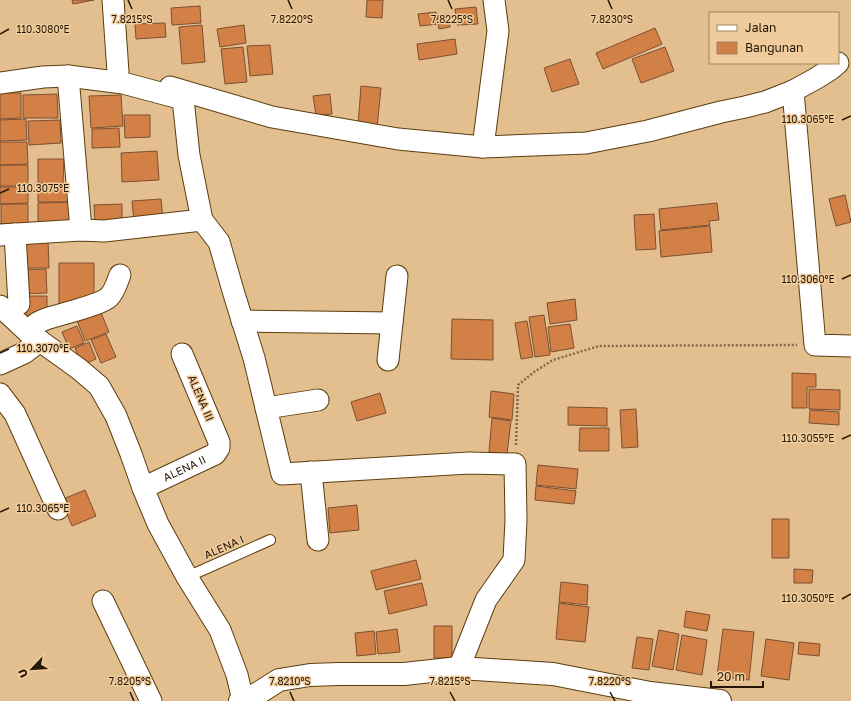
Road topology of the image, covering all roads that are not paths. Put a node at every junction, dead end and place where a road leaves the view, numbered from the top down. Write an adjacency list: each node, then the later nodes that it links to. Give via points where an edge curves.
1 (113, 0): 7 (street)
2 (494, 0): 11 (street, via 498,31)
3 (851, 51): 4 (street)
4 (839, 62)
5 (837, 64): 10 (street)
6 (0, 70): 7 (street, via 62,66)
7 (118, 72): 11 (street, via 272,117 398,139)
8 (68, 76): 9 (street); 12 (street, via 123,82 183,99 189,155); 13 (street)
9 (0, 83)
10 (794, 91): 11 (street, via 765,102 648,131 586,143); 21 (street, via 815,345)
11 (483, 146)
12 (202, 220): 13 (street, via 104,231); 18 (street, via 219,242)
13 (81, 230): 14 (street)
14 (8, 234): 17 (street)
15 (120, 274): 20 (street, via 108,299 38,322 33,326)
16 (397, 276): 19 (street)
17 (10, 305): 20 (street)
18 (242, 321): 19 (street); 27 (street)
19 (392, 323): 23 (street)
20 (35, 337): 24 (street, via 24,353); 30 (street, via 99,386 116,416)
21 (851, 346)
22 (182, 354): 28 (street, ALENA III)
23 (388, 360)
24 (0, 364)
25 (0, 394): 31 (street, via 15,414)
26 (318, 400): 27 (street)
27 (266, 408): 29 (street, via 282,474)
28 (219, 442): 30 (street, ALENA II, via 215,454)
29 (311, 472): 33 (street); 36 (street, via 469,463 515,464 514,560 486,600)
30 (142, 488): 34 (street)
31 (58, 509)
32 (270, 540): 34 (lane, ALENA I)
33 (318, 540)
34 (187, 577): 38 (street, via 220,630 237,675)
35 (103, 601): 37 (street)
36 (459, 668): 38 (street, via 404,674 310,675 279,680); 39 (street, via 553,674 650,693)
37 (151, 701)
38 (241, 701)
39 (720, 701)

